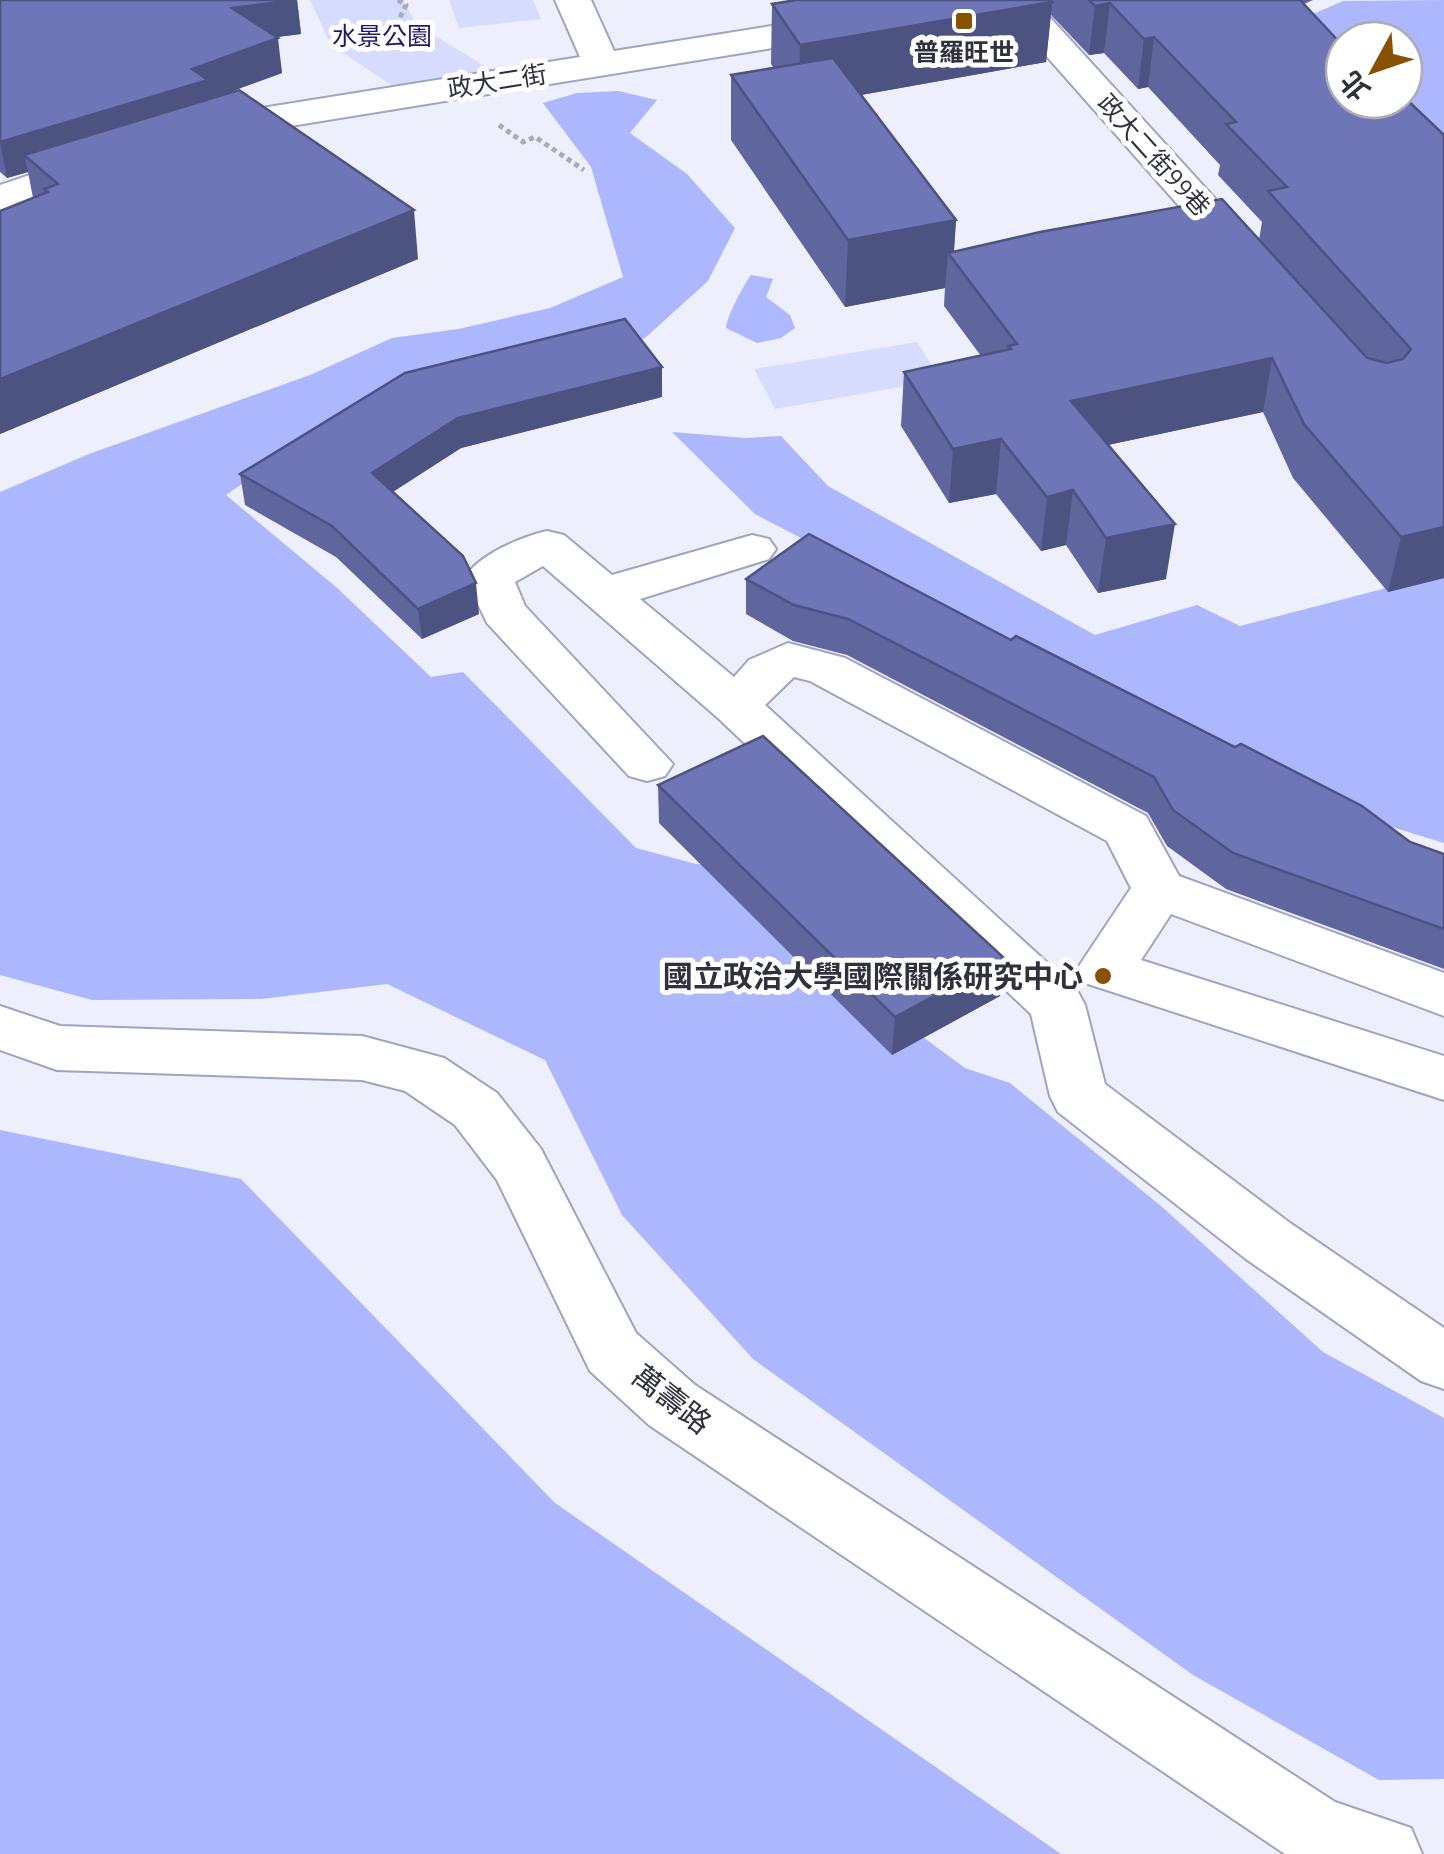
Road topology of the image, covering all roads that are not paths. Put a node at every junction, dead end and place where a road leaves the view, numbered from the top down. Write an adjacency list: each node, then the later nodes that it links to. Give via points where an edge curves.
1 (573, 0): 4 (street)
2 (1000, 1): 8 (street, 政大二街99巷)
3 (887, 18): 4 (street, 政大二街)
4 (601, 64): 5 (street, 政大二街, via 231,124)
5 (177, 140)
6 (141, 151): 7 (street)
7 (0, 198)
8 (1268, 282)
9 (752, 548): 10 (street)
10 (606, 593): 11 (street); 12 (street, via 548,544 489,577 504,612)
11 (736, 706): 13 (street, via 767,670 788,659 828,669 1127,829); 16 (street)
12 (647, 764)
13 (1158, 889): 14 (street); 15 (street)
14 (1105, 969): 16 (street); 18 (street)
15 (1444, 996)
16 (1057, 1005): 19 (street, via 1079,1096 1268,1241)
17 (0, 1027): 20 (street, 萬壽路, via 57,1048 362,1058 423,1074 476,1109 520,1166 613,1352 672,1405 1316,1832)
18 (1444, 1078)
19 (1444, 1362)
20 (1385, 1854)

